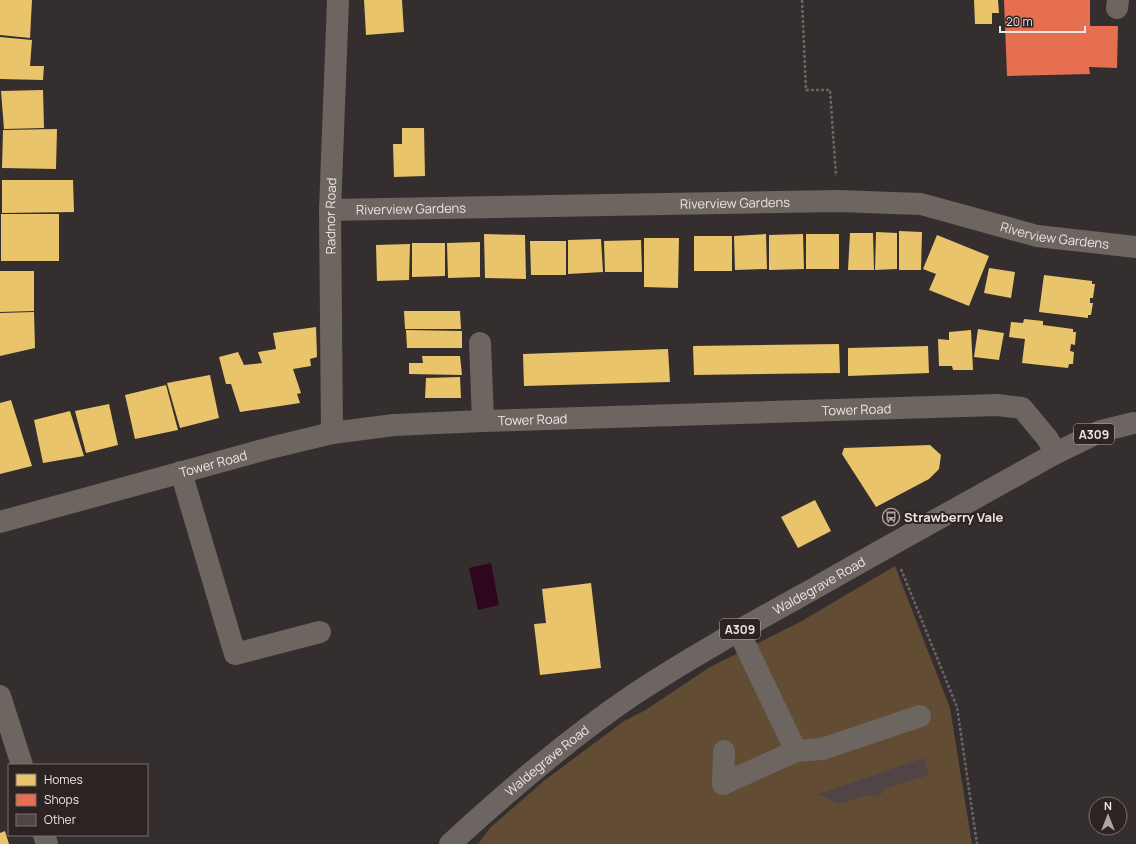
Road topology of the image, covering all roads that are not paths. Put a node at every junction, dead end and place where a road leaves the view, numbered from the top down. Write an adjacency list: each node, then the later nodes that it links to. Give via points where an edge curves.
1 (338, 0): 2 (street, Radnor Road)
2 (330, 210): 3 (street, Riverview Gardens, via 838,201 921,204 1037,236); 7 (street, Radnor Road)
3 (1136, 247)
4 (480, 343): 5 (street)
5 (484, 421): 7 (street, Tower Road, via 394,426); 8 (street, Tower Road, via 997,404 1022,408)
6 (1135, 423): 8 (main road, Waldegrave Road / A309, via 1101,431)
7 (332, 433): 9 (street, Tower Road)
8 (1056, 452): 11 (main road, Waldegrave Road / A309)
9 (181, 472): 10 (street, Tower Road); 12 (street, via 235,654)
10 (0, 522)
11 (738, 630): 16 (street); 18 (main road, Waldegrave Road / A309, via 600,719 487,809)
12 (320, 632)
13 (0, 696): 17 (street)
14 (920, 716): 16 (street, via 822,749)
15 (724, 751): 16 (street, via 723,784)
16 (796, 751)
17 (22, 764)
18 (450, 844)

